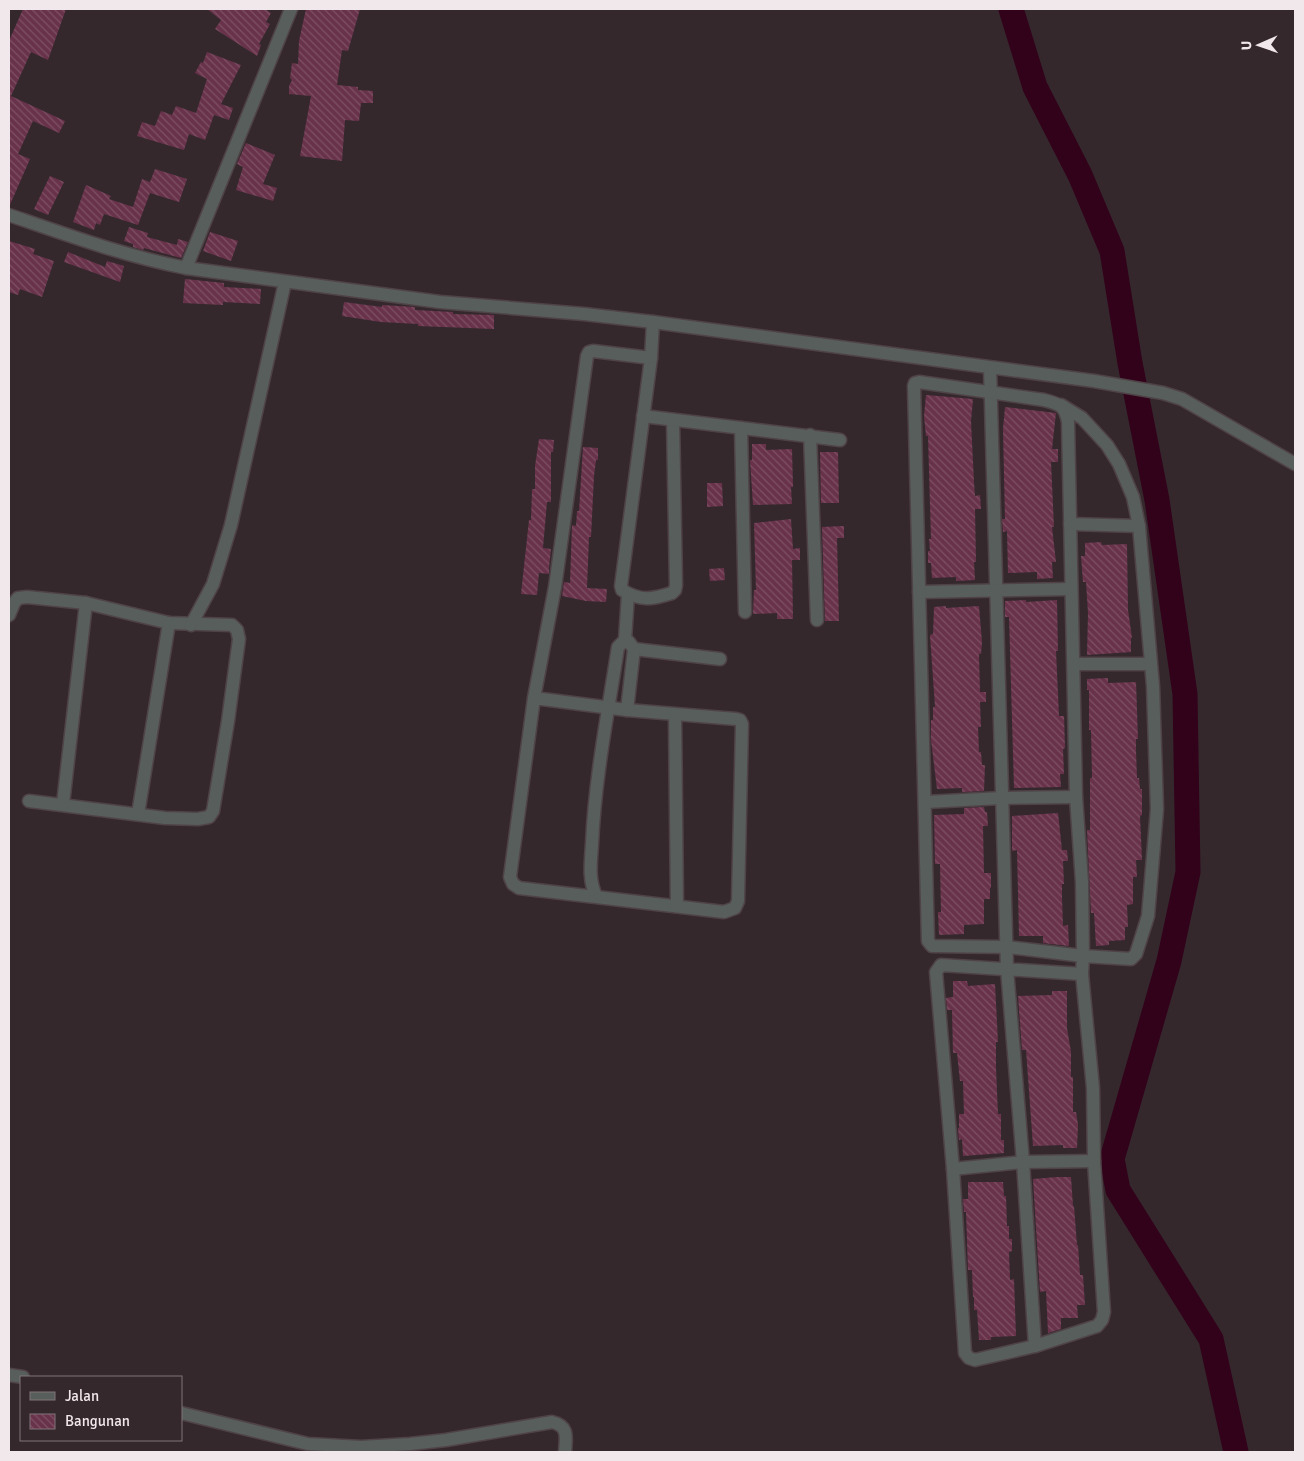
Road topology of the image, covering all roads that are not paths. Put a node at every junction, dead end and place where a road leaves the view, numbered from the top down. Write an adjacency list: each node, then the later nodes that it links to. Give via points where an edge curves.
1 (291, 9): 3 (street)
2 (9, 215): 3 (street, via 93,244)
3 (186, 268): 4 (street)
4 (285, 282): 5 (street, via 440,302); 27 (street, via 231,525 213,584)
5 (653, 322): 6 (street); 7 (street)
6 (651, 358): 10 (street); 32 (street, via 593,351 587,356 555,587)
7 (990, 368): 8 (street); 15 (street, via 1163,393 1182,400)
8 (990, 393): 9 (street); 19 (street); 20 (street, via 915,383)
9 (1061, 405): 16 (street, via 1068,422); 17 (street, via 1082,418 1107,445 1133,497)
10 (643, 416): 11 (street); 21 (street, via 622,577 622,590)
11 (673, 420): 12 (street); 21 (street, via 675,590 654,599)
12 (741, 428): 13 (street); 23 (street)
13 (810, 435): 14 (street); 25 (street)
14 (840, 440)
15 (1295, 464)
16 (1070, 524): 17 (street); 18 (street)
17 (1139, 526): 31 (street)
18 (1071, 589): 19 (street); 30 (street)
19 (995, 590): 20 (street); 37 (street)
20 (919, 592): 39 (street)
21 (628, 594): 28 (street)
22 (86, 603): 24 (street, via 27,596 18,598); 26 (street); 40 (street)
23 (745, 612)
24 (9, 615)
25 (817, 620)
26 (169, 624): 27 (street); 41 (street)
27 (191, 625): 41 (street, via 232,625 237,630 228,721 213,811 209,817 198,819)
28 (630, 644): 29 (street); 33 (street, via 618,647); 34 (street)
29 (720, 659)
30 (1074, 664): 31 (street); 36 (street)
31 (1150, 664): 45 (street, via 1156,735 1157,809 1148,916 1134,958)
32 (534, 698): 33 (street); 42 (street, via 510,877 519,888)
33 (608, 707): 34 (street); 42 (street, via 593,821 591,882)
34 (627, 710): 35 (street)
35 (675, 715): 43 (street); 43 (street, via 736,719 742,724 738,901 735,908 724,912)
36 (1076, 797): 37 (street); 45 (street)
37 (1002, 798): 39 (street); 44 (street)
38 (29, 801): 40 (street)
39 (926, 802): 44 (street, via 928,941 932,946)
40 (63, 804): 41 (street)
41 (138, 814)
42 (596, 896): 43 (street)
43 (677, 906)
44 (1007, 947): 45 (street); 46 (street)
45 (1083, 956): 47 (street)
46 (1006, 969): 47 (street); 49 (street); 50 (street, via 941,966 936,972)
47 (1082, 974): 48 (street, via 1094,1088)
48 (1094, 1161): 49 (street); 51 (street, via 1102,1320 1097,1326)
49 (1023, 1162): 50 (street); 51 (street)
50 (953, 1170): 51 (street, via 965,1352 974,1360)
51 (1035, 1346)
52 (182, 1413): 53 (street, via 308,1444 361,1447 446,1440 552,1422 564,1428)
53 (565, 1452)

